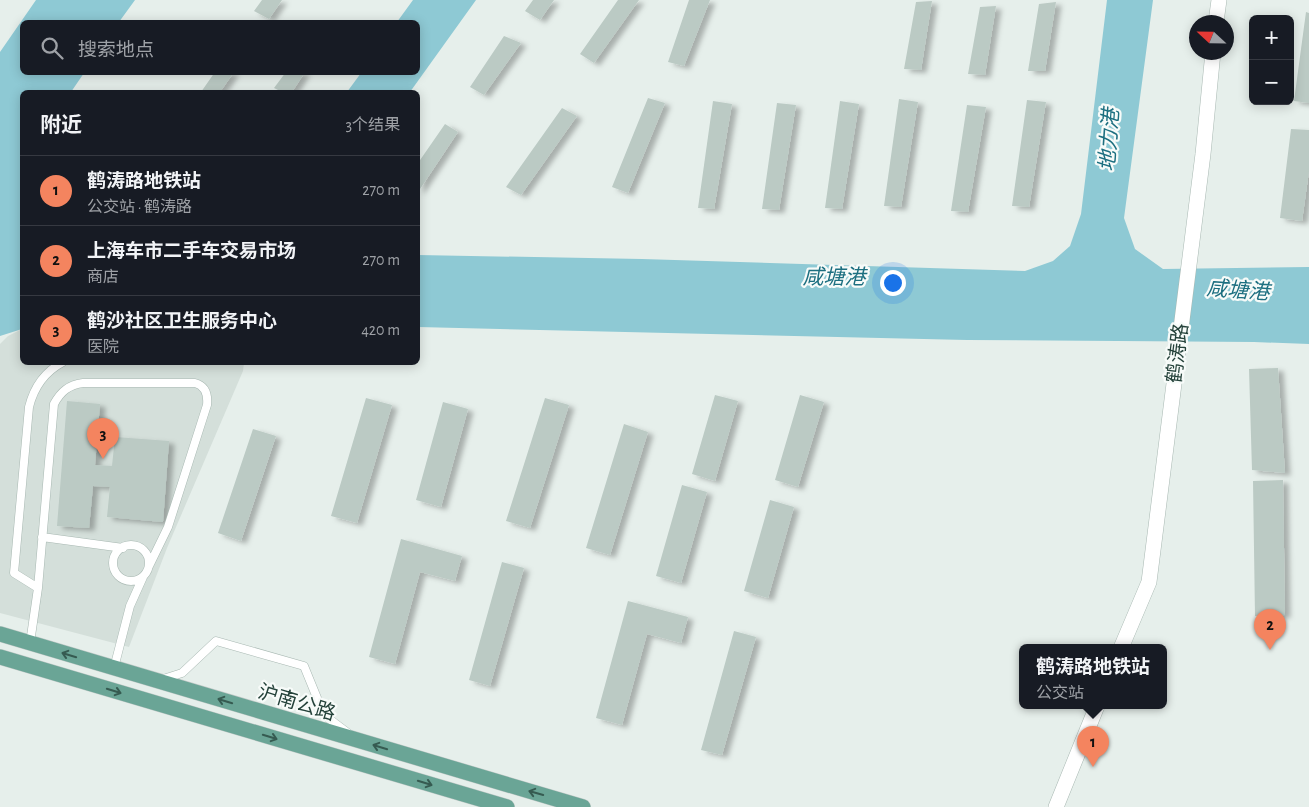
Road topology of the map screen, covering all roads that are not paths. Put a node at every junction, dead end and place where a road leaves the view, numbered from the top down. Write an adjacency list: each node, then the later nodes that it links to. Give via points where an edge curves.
1 (1219, 0): 2 (street)
2 (1217, 15)
3 (1212, 60): 12 (street, 鹤涛路, via 1149,582)
4 (58, 365): 9 (lane, via 44,377 32,396 14,572)
5 (42, 537): 6 (lane); 7 (lane, via 54,404 65,389 83,383 200,384 206,392 207,405 168,527); 9 (lane)
6 (123, 548): 7 (lane, via 139,547 147,555); 8 (lane, via 115,556 116,572 132,581)
7 (149, 566): 8 (lane)
8 (143, 576): 14 (lane, via 130,606)
9 (38, 588): 11 (lane)
10 (0, 634): 11 (main road, 沪南公路)
11 (30, 643): 14 (main road, 沪南公路, one-way to 11)
12 (1123, 644)
13 (0, 657): 18 (main road, 沪南公路, one-way to 18)
14 (114, 668): 15 (main road, 沪南公路)
15 (158, 681): 17 (main road, 沪南公路, one-way to 15); 17 (lane, via 182,672 216,641 304,666 324,715)
16 (1096, 709): 20 (street)
17 (358, 740): 19 (main road, 沪南公路, one-way to 17)
18 (506, 807)
19 (583, 807)
20 (1056, 807)

